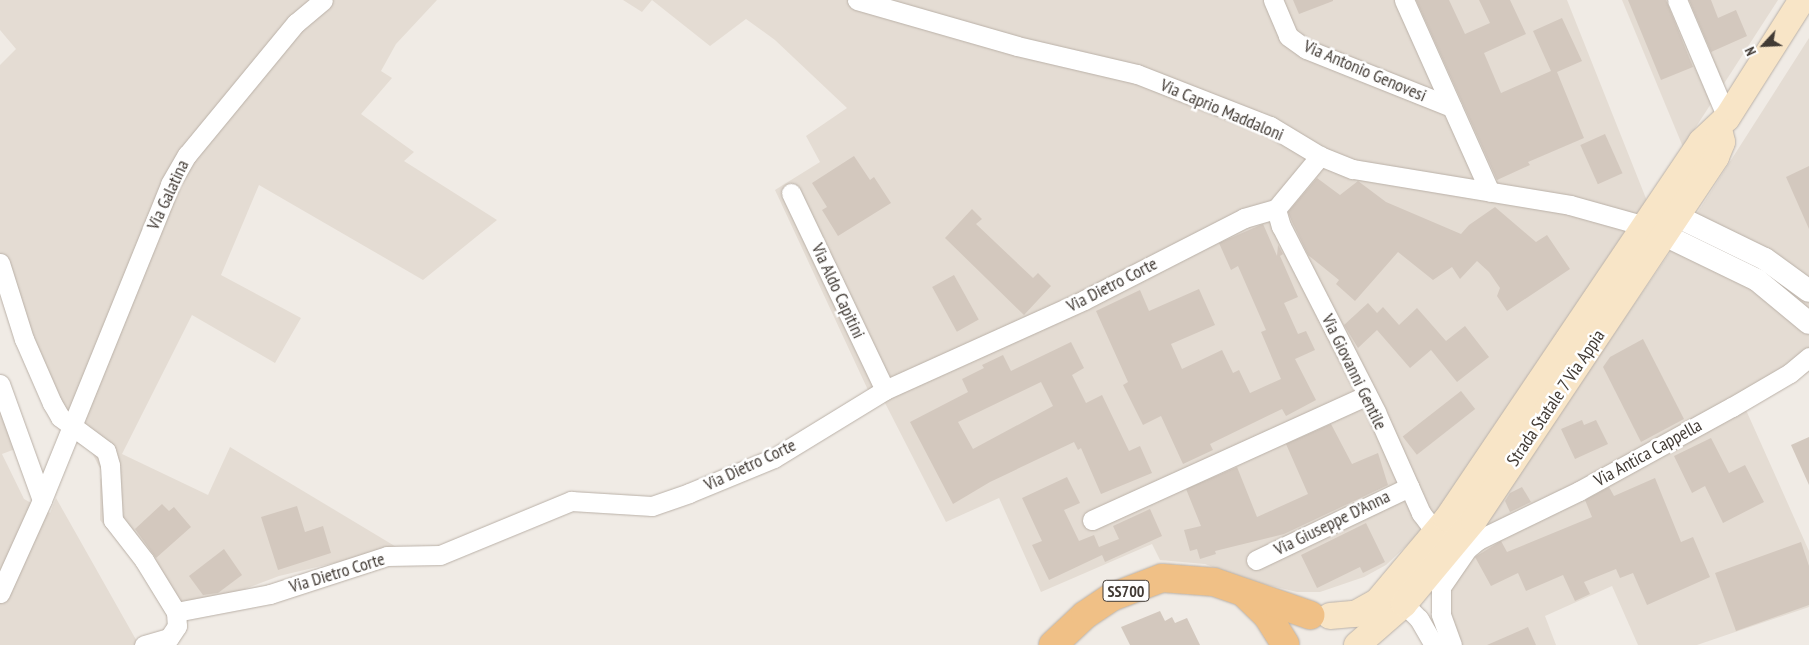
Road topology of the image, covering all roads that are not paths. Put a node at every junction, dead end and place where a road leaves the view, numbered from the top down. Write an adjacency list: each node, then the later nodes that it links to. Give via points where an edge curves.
1 (323, 0): 7 (street, Via Galatina)
2 (858, 0): 10 (street, Via Caprio Maddaloni, via 1017,46 1137,74 1270,126)
3 (1273, 0): 8 (street, Via Antonio Genovesi, via 1288,36 1306,49)
4 (1404, 0): 8 (street)
5 (1677, 0): 9 (street)
6 (1802, 0): 9 (main road, Strada Statale 7 Via Appia)
7 (301, 8): 22 (street, Via Galatina, via 187,155 170,184)
8 (1452, 107): 11 (street)
9 (1723, 123): 14 (main road, Strada Statale 7 Via Appia, via 1701,142)
10 (1320, 156): 11 (street, Via Caprio Maddaloni, via 1352,169); 13 (street)
11 (1490, 192): 14 (street, Via Caprio Maddaloni)
12 (791, 193): 20 (street, Via Aldo Capitini)
13 (1276, 209): 20 (street, Via Dietro Corte, via 1244,218 1084,300); 21 (street, Via Giovanni Gentile, via 1281,226)
14 (1661, 221): 16 (street, via 1765,259); 17 (street, via 1757,280); 25 (main road, Strada Statale 7 Via Appia); 28 (main road, Strada Statale 7 Via Appia)
15 (0, 263): 22 (street, via 39,376 60,417)
16 (1809, 291)
17 (1809, 323)
18 (1809, 357): 27 (street, Via Antica Cappella, via 1790,373 1732,407)
19 (0, 384): 24 (street)
20 (885, 390): 33 (street, Via Dietro Corte, via 774,458 652,506 571,501 440,555 387,556 270,594)
21 (1367, 395): 23 (street, Via Giovanni Gentile); 26 (street)
22 (71, 427): 24 (street, Via Galatina); 33 (street, via 106,451 110,465 112,520 144,560)
23 (1408, 487): 28 (street, Via Giovanni Gentile); 29 (street, Via Giuseppe D'Anna)
24 (42, 500): 31 (street, Via Galatina)
25 (1484, 504): 27 (street); 32 (main road, Strada Statale 7 Via Appia)
26 (1092, 520)
27 (1510, 525): 41 (street, Via Antica Cappella, via 1468,549 1441,587 1441,614)
28 (1436, 533): 34 (main road, Strada Statale 7 Via Appia, via 1377,602 1355,614)
29 (1256, 560)
30 (1227, 586): 34 (highway, SS700); 36 (highway, SS700, via 1162,578 1136,586 1085,615); 37 (highway, via 1267,615)
31 (0, 593)
32 (1404, 604): 39 (main road, Strada Statale 7 Via Appia); 40 (street, via 1419,619)
33 (176, 612): 35 (street, via 177,626 169,638)
34 (1320, 615): 37 (main road, via 1295,622); 38 (main road, via 1345,631)
35 (144, 645)
36 (1054, 645)
37 (1285, 645)
38 (1349, 645)
39 (1357, 645)
40 (1434, 645)
41 (1452, 645)

